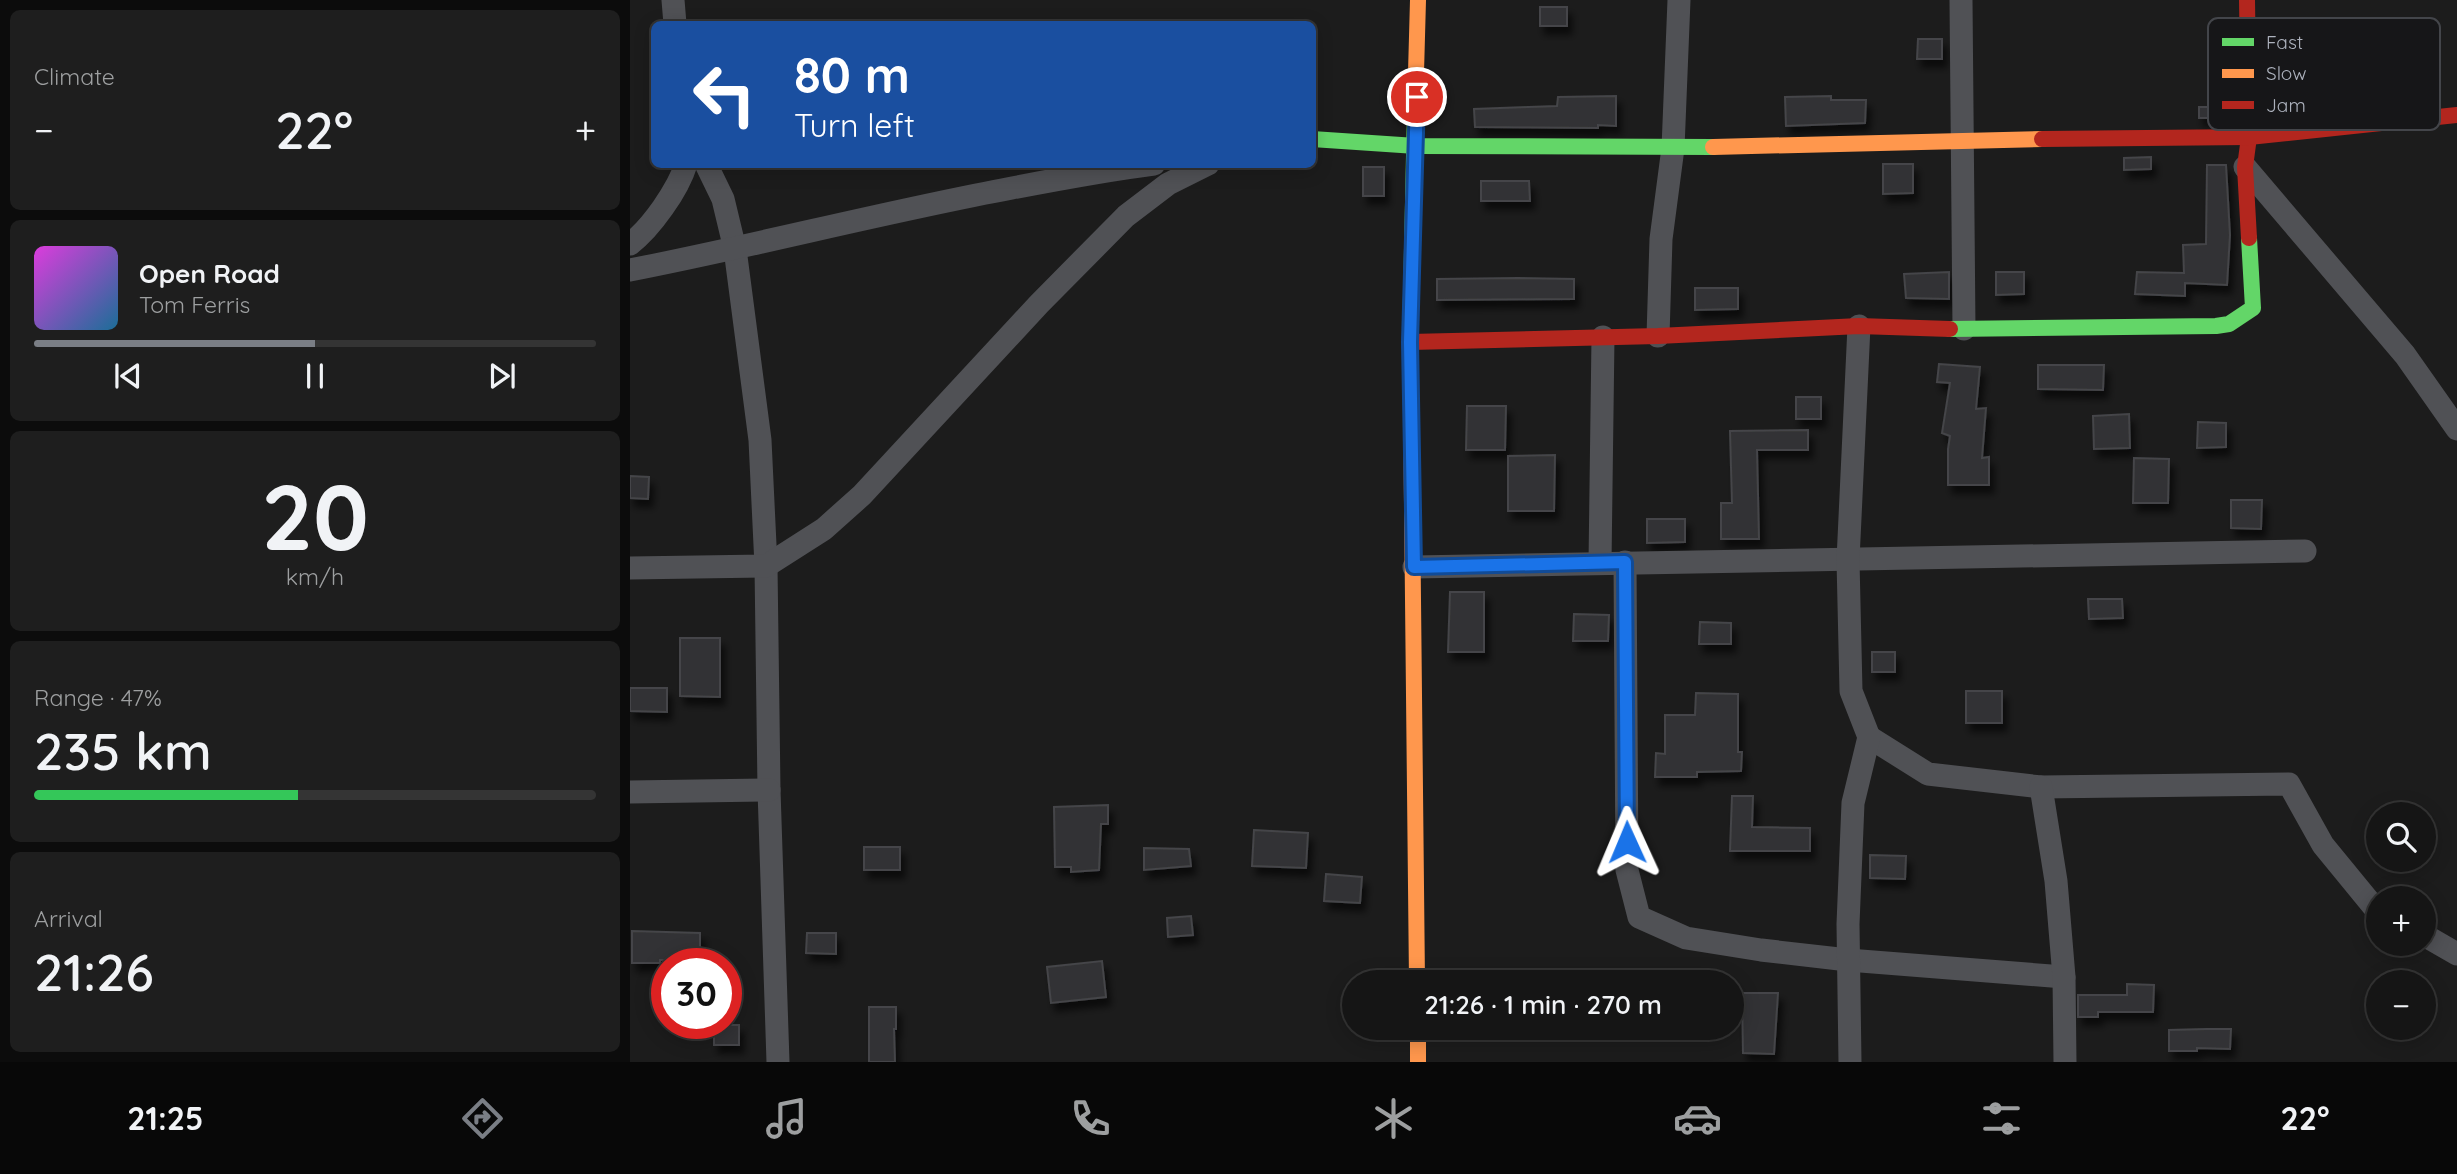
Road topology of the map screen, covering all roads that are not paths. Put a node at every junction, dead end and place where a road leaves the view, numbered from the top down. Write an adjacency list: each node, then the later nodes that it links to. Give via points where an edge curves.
1 (673, 0): 7 (street)
2 (1418, 0): 13 (street)
3 (1679, 0): 14 (street)
4 (1961, 0): 12 (street)
5 (2246, 0): 6 (street)
6 (2246, 18)
7 (675, 21)
8 (2249, 130): 10 (street)
9 (2302, 130): 10 (street)
10 (2249, 136): 12 (street); 15 (street)
11 (1316, 138): 13 (street)
12 (1963, 140): 14 (street); 24 (street)
13 (1416, 146): 14 (street); 27 (street)
14 (1673, 148): 25 (street, via 1661,239)
15 (2245, 167): 24 (street, via 2253,307 2229,324); 28 (street, via 2405,355)
16 (685, 168): 20 (street, via 657,215)
17 (708, 168): 21 (street, via 723,199)
18 (1120, 168): 21 (street, via 882,213)
19 (1200, 168): 33 (street, via 1168,184 1126,216 862,495 824,529)
20 (630, 244)
21 (735, 249): 22 (street); 33 (street, via 760,440)
22 (630, 270)
23 (1859, 326): 24 (street); 25 (street); 30 (street)
24 (1964, 329)
25 (1658, 336): 26 (street)
26 (1604, 337): 27 (street); 32 (street)
27 (1410, 342): 34 (street)
28 (2457, 429)
29 (2305, 551): 30 (street)
30 (1847, 560): 31 (street); 36 (street, via 1851,691)
31 (1625, 562): 32 (street); 43 (street, via 1627,870 1639,916 1686,938)
32 (1600, 563): 34 (street)
33 (766, 566): 35 (street); 38 (street)
34 (1414, 567): 44 (street)
35 (630, 568)
36 (1869, 737): 37 (street, via 1928,774); 43 (street, via 1853,803)
37 (2040, 787): 40 (street, via 2290,784 2323,845); 45 (street, via 2056,881)
38 (769, 790): 39 (street); 47 (street)
39 (630, 792)
40 (2366, 897)
41 (2436, 942): 42 (street)
42 (2457, 954)
43 (1849, 960): 45 (street); 49 (street)
44 (1417, 970)
45 (2064, 977): 50 (street)
46 (1418, 1040): 48 (street)
47 (778, 1062)
48 (1418, 1062)
49 (1850, 1062)
50 (2065, 1062)

